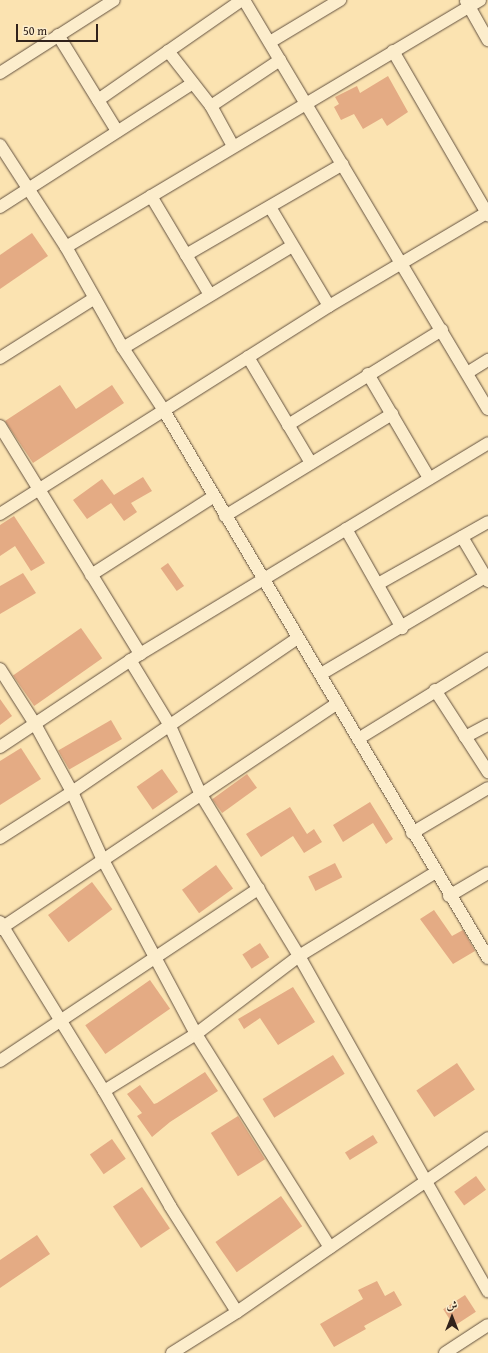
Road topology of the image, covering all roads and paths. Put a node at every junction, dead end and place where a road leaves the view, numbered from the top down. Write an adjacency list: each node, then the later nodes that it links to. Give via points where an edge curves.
1 (114, 0): 5 (street)
2 (243, 0): 7 (street); 9 (street)
3 (340, 0): 7 (street)
4 (472, 2): 6 (street); 8 (street)
5 (58, 35): 11 (street); 13 (street)
6 (488, 40)
7 (270, 42): 10 (street)
8 (393, 50): 14 (street); 24 (street)
9 (168, 51): 12 (street); 13 (street)
10 (280, 60): 14 (street); 15 (street)
11 (0, 73)
12 (194, 83): 15 (street); 16 (street)
13 (98, 100): 16 (street)
14 (306, 102): 18 (street); 19 (street)
15 (211, 106): 18 (street)
16 (117, 131): 20 (street)
17 (0, 145): 20 (street)
18 (233, 146): 21 (street)
19 (343, 164): 23 (street); 28 (street)
20 (28, 188): 22 (street); 26 (street)
21 (151, 196): 26 (street); 27 (street)
22 (0, 207)
23 (270, 207): 25 (street); 27 (street)
24 (488, 214): 28 (street)
25 (292, 246): 29 (street); 31 (street)
26 (66, 247): 30 (street)
27 (186, 255): 29 (street)
28 (402, 263): 31 (street); 32 (street)
29 (210, 295): 33 (street)
30 (95, 298): 33 (street); 35 (street)
31 (329, 306): 34 (street)
32 (442, 330): 37 (street); 38 (street)
33 (123, 348): 40 (street)
34 (248, 357): 40 (street); 42 (street)
35 (0, 358)
36 (488, 360): 37 (street)
37 (467, 373): 39 (street)
38 (368, 374): 41 (street); 42 (street)
39 (488, 409)
40 (163, 410): 47 (street); 48 (street)
41 (392, 414): 45 (street); 46 (street)
42 (288, 425): 45 (street)
43 (0, 426): 47 (street)
44 (488, 443): 46 (street)
45 (311, 463): 50 (street)
46 (429, 478): 52 (street)
47 (40, 488): 49 (street); 54 (street)
48 (213, 497): 50 (street); 54 (street)
49 (0, 514)
50 (225, 516): 55 (street)
51 (488, 522): 53 (street)
52 (346, 529): 55 (street); 57 (street)
53 (462, 537): 56 (street); 57 (street)
54 (91, 575): 60 (street)
55 (264, 578): 59 (street); 60 (street)
56 (487, 579): 58 (street)
57 (378, 584): 58 (street)
58 (402, 628): 63 (street)
59 (298, 638): 63 (street); 67 (street)
60 (135, 657): 66 (street); 67 (street)
61 (488, 659): 64 (street)
62 (0, 669): 66 (street)
63 (321, 674): 65 (street)
64 (435, 690): 69 (street); 70 (street)
65 (337, 703): 70 (street); 75 (street)
66 (35, 724): 71 (street); 74 (street)
67 (169, 724): 74 (street); 75 (street)
68 (488, 725): 69 (street)
69 (464, 737): 72 (street)
70 (358, 739): 76 (street)
71 (0, 747)
72 (488, 772)
73 (488, 788): 76 (street)
74 (72, 792): 77 (street); 78 (street)
75 (200, 793): 78 (street); 81 (street)
76 (412, 833): 79 (street)
77 (0, 838)
78 (102, 858): 83 (street); 85 (street)
79 (436, 872): 82 (street); 84 (street)
80 (488, 873): 82 (street)
81 (259, 888): 84 (street); 85 (street)
82 (449, 896): 86 (street)
83 (1, 926): 87 (street)
84 (299, 956): 88 (street); 92 (street)
85 (157, 958): 87 (street); 88 (street)
86 (488, 958)
87 (62, 1022): 89 (street); 90 (street)
88 (196, 1034): 90 (street); 93 (street)
89 (0, 1061)
90 (104, 1091): 95 (street, via 170,1206)
91 (488, 1138): 92 (street)
92 (427, 1180): 93 (street); 94 (street)
93 (330, 1248): 95 (street)
94 (488, 1291)
95 (237, 1312): 97 (street)
96 (488, 1325): 98 (street)
97 (172, 1353)
98 (445, 1353)

